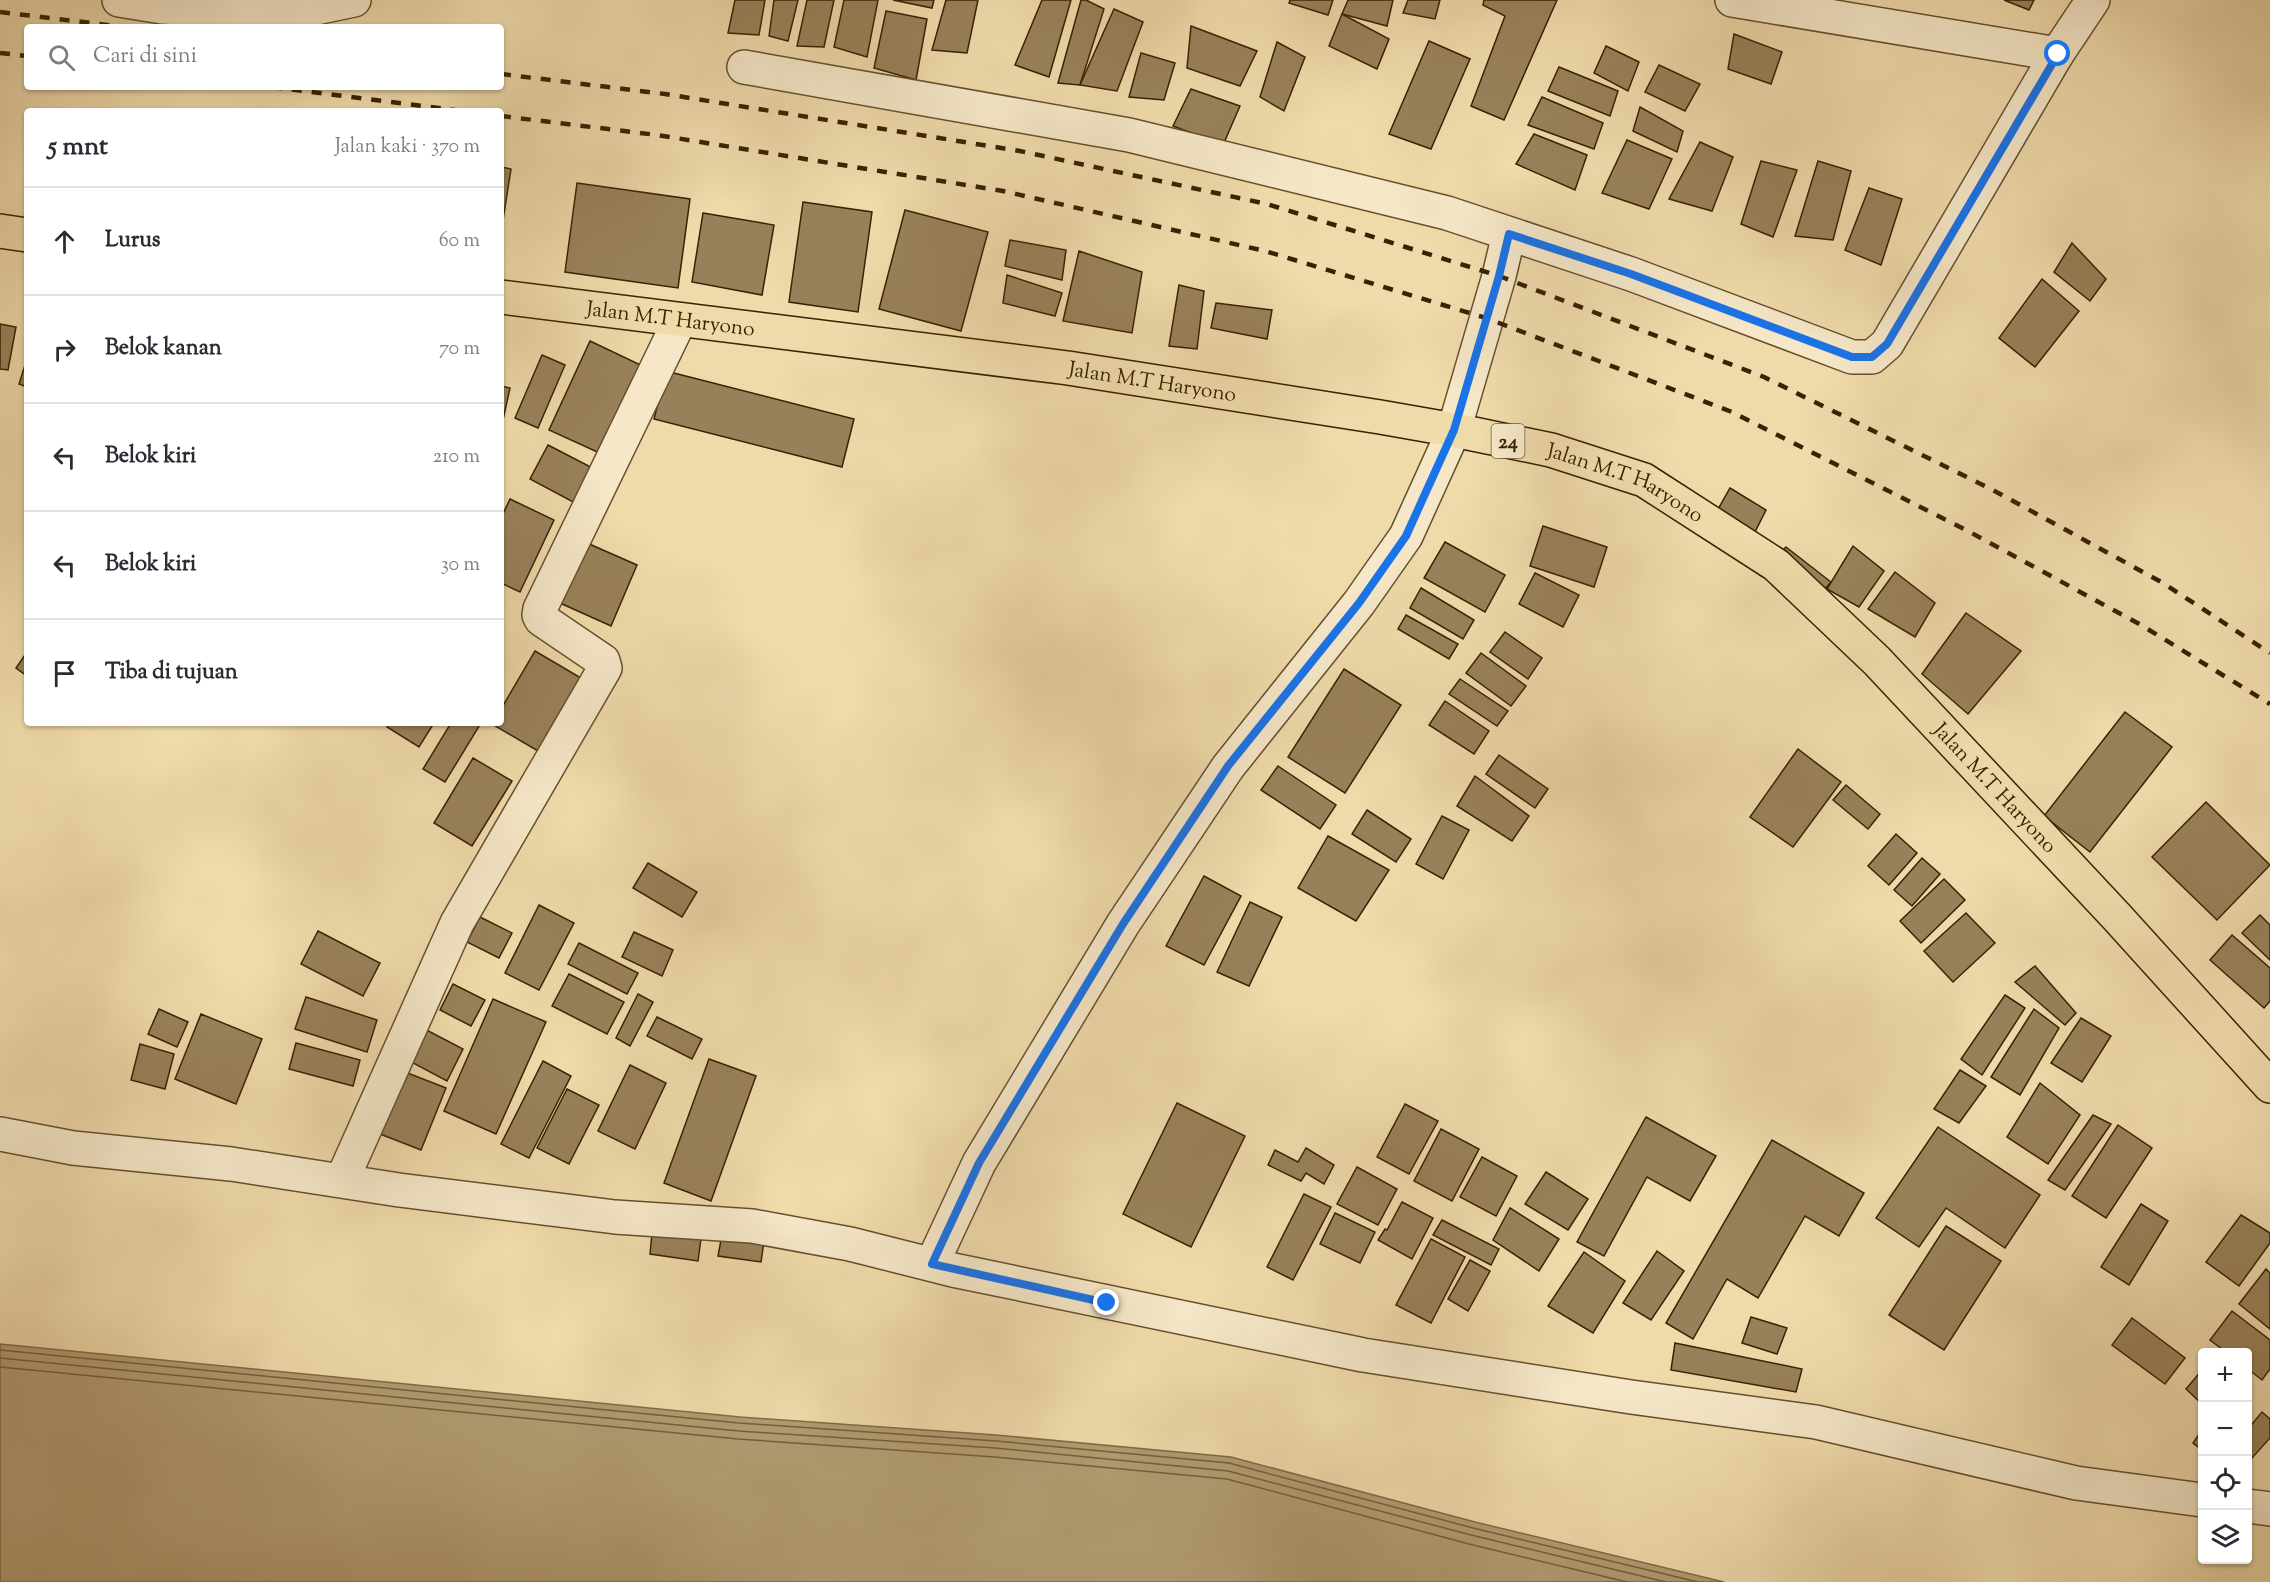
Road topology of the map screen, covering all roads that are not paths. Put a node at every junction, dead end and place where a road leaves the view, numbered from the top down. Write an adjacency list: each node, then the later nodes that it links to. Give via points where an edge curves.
1 (120, 0): 2 (street, via 162,7 287,14)
2 (354, 0)
3 (1732, 0): 5 (street)
4 (2093, 0): 6 (street)
5 (1783, 4): 6 (street)
6 (2058, 54): 9 (street, via 1887,344 1872,357 1852,357 1631,274)
7 (744, 67): 9 (street, via 1129,135 1447,213)
8 (0, 231): 10 (highway)
9 (1509, 234): 13 (street)
10 (24, 235)
11 (504, 297): 12 (highway, Jalan M.T Haryono / 24)
12 (680, 320): 13 (highway, Jalan M.T Haryono / 24, via 1068,368); 16 (street, via 540,609 541,619 603,661 605,668 456,923)
13 (1454, 430): 14 (highway, Jalan M.T Haryono / 24, via 1551,450 1644,480 1776,565 1877,661); 17 (street, via 1406,536 1359,603 1228,766 1123,924 979,1163)
14 (2270, 1086)
15 (0, 1134): 16 (street, via 73,1148)
16 (342, 1180): 17 (street, via 615,1217 752,1226)
17 (932, 1264): 18 (street, via 1363,1355 1816,1422 2076,1483)
18 (2198, 1499)
19 (2252, 1507): 20 (street)
20 (2270, 1509)

